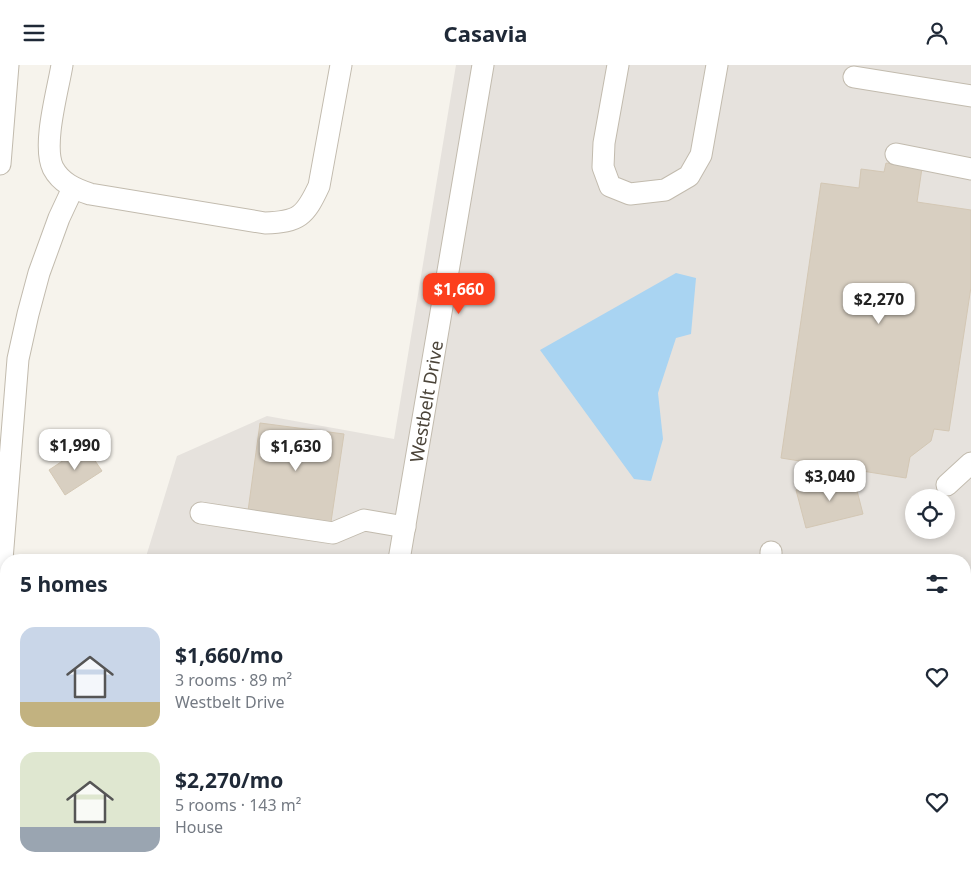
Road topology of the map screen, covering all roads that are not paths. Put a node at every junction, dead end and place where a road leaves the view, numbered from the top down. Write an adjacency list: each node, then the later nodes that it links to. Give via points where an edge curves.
1 (8, 65): 10 (street)
2 (62, 65): 12 (street, via 50,153 53,168)
3 (341, 65): 12 (street, via 319,186 300,216 285,223 265,223)
4 (484, 65): 16 (street, Westbelt Drive)
5 (618, 65): 6 (street, via 604,143 603,167 610,187 630,194 665,190 689,176 701,155)
6 (717, 65)
7 (854, 77): 8 (street)
8 (971, 96)
9 (896, 154): 11 (street)
10 (0, 164)
11 (971, 169)
12 (73, 189): 17 (street, via 39,273 18,359)
13 (971, 463): 14 (street)
14 (947, 485)
15 (201, 513): 16 (street, via 333,533 364,520)
16 (405, 527): 18 (street, Westbelt Drive)
17 (2, 554)
18 (401, 554)

